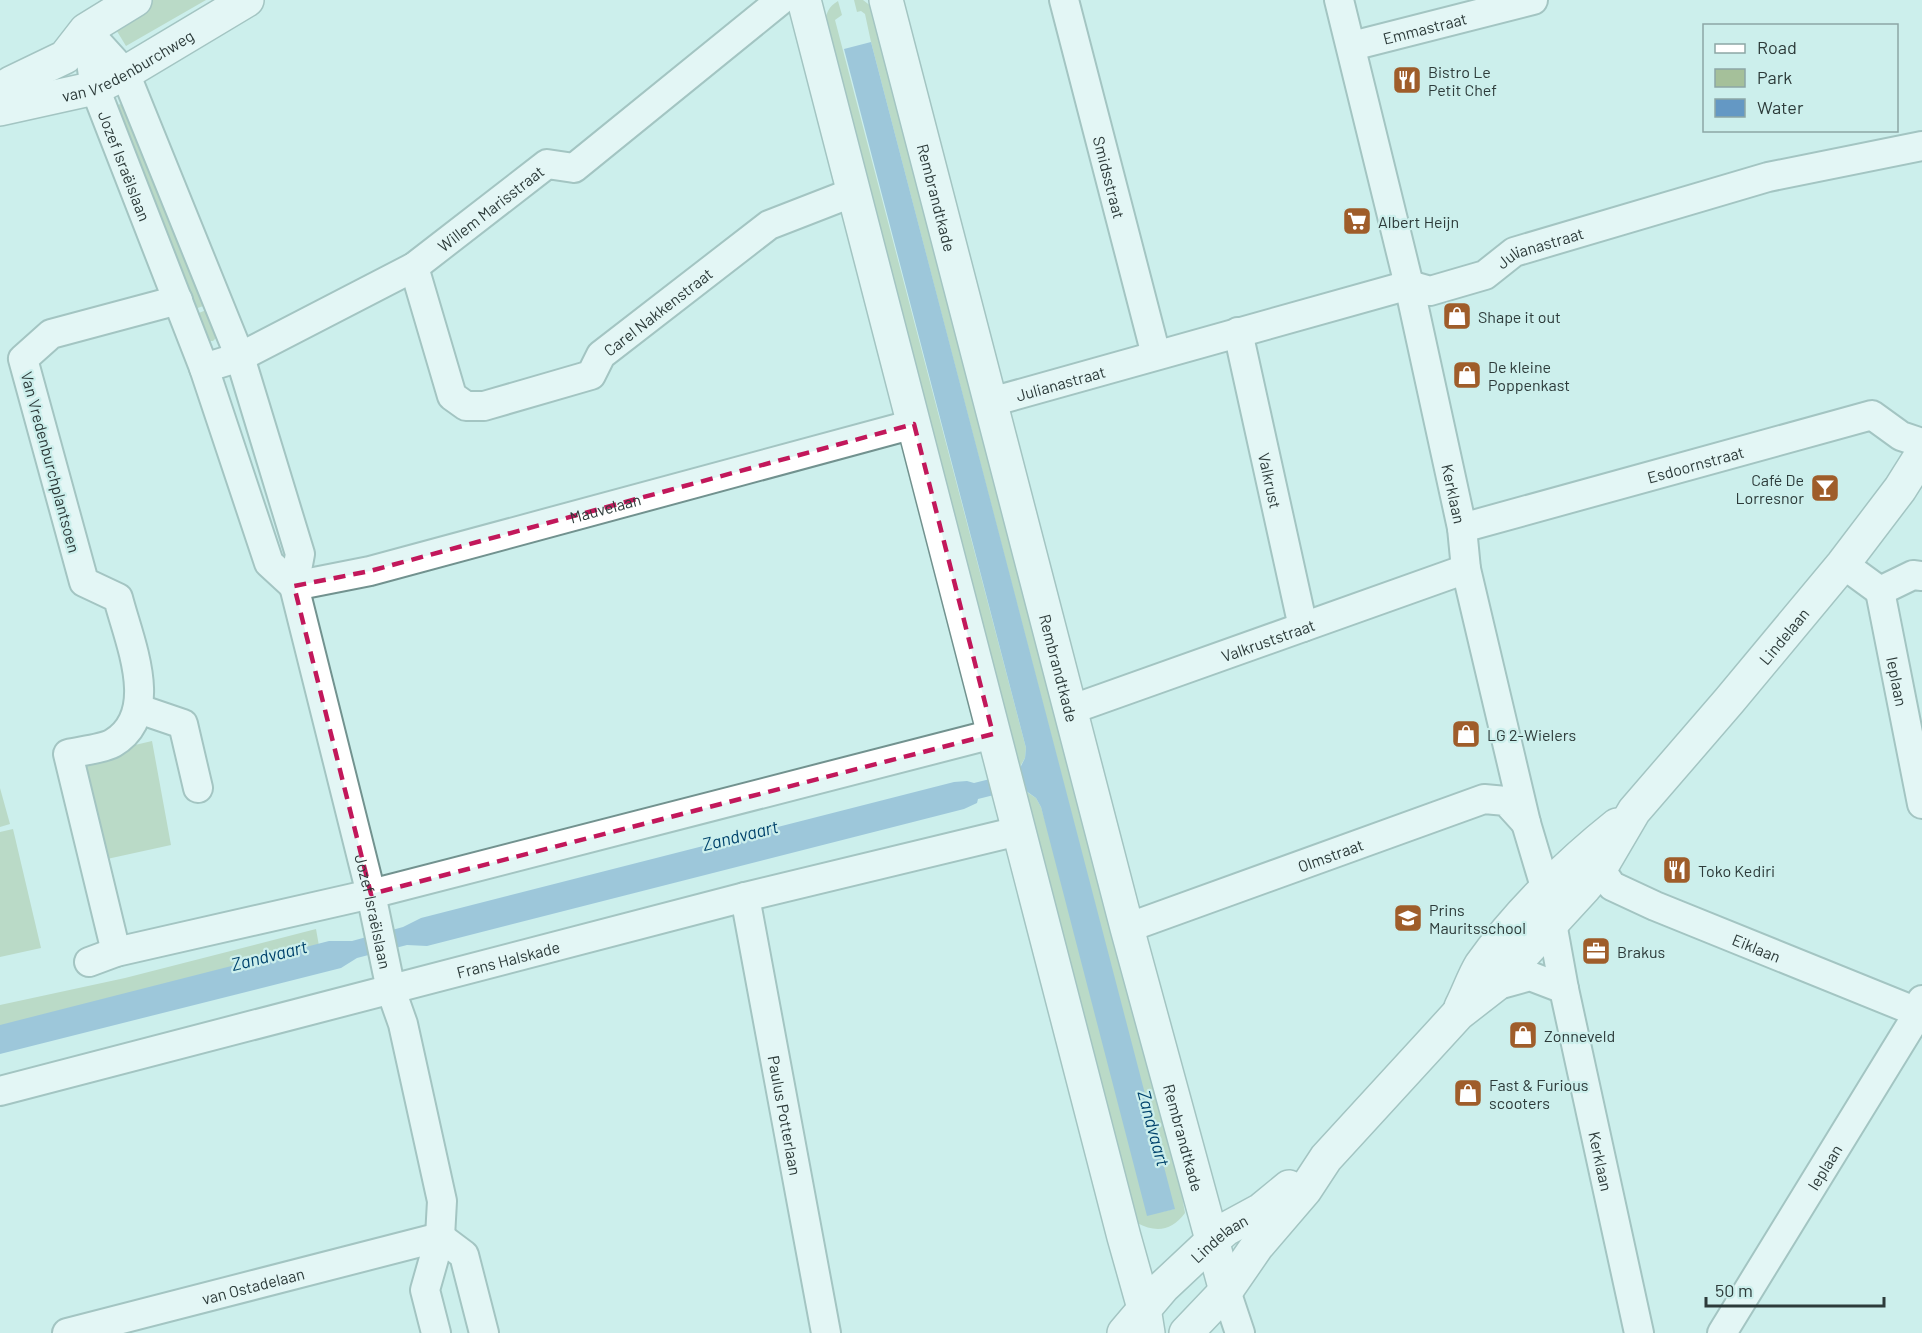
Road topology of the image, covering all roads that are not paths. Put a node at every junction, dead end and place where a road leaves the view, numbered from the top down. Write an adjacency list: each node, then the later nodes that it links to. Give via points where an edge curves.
1 (135, 0): 9 (street, van Vredenburchweg)
2 (247, 0): 11 (street, van Vredenburchweg)
3 (781, 0): 17 (street, Willem Marisstraat, via 574,168 547,164)
4 (804, 0): 16 (street)
5 (886, 0): 24 (street, Rembrandtkade)
6 (1064, 0): 21 (street, Smidsstraat)
7 (1339, 0): 10 (street, Kerklaan)
8 (1533, 0): 10 (street, Emmastraat)
9 (86, 30): 11 (street, Jozef Israëlslaan); 12 (street, Jozef Israëlslaan); 13 (street, van Vredenburchweg, via 65,57)
10 (1352, 46): 18 (street, Kerklaan)
11 (125, 73): 12 (street, van Vredenburchweg); 22 (street, Jozef Israëlslaan)
12 (95, 88): 14 (street, van Vredenburchweg); 19 (street, Jozef Israëlslaan)
13 (0, 91)
14 (0, 109)
15 (1922, 146): 18 (street, Julianastraat, via 1768,177 1514,252 1485,275 1430,291)
16 (854, 192): 17 (street, Carel Nakkenstraat, via 769,225 601,355 591,375 484,406 466,406 452,396); 25 (street)
17 (414, 267): 22 (street, Willem Marisstraat)
18 (1409, 285): 20 (street, Julianastraat); 28 (street, Kerklaan)
19 (178, 300): 23 (street, Jozef Israëlslaan); 35 (street, Van Vredenburchplantsoen, via 51,334 23,359 84,582 118,598 140,678)
20 (1238, 332): 21 (street, Julianastraat); 34 (street, Valkrust)
21 (1156, 355): 24 (street, Julianastraat)
22 (240, 357): 23 (street, Willem Marisstraat); 32 (street, Jozef Israëlslaan, via 300,554)
23 (204, 368): 32 (street, Jozef Israëlslaan, via 269,563)
24 (991, 402): 36 (street, Rembrandtkade)
25 (914, 424): 32 (street, Mauvelaan, via 370,571); 37 (street)
26 (1922, 443): 28 (street, Esdoornstraat, via 1901,435 1872,415)
27 (1922, 454): 29 (street, Lindelaan)
28 (1462, 528): 30 (street, Kerklaan)
29 (1843, 564): 33 (street); 40 (street, Lindelaan)
30 (1466, 569): 34 (street, Valkruststraat); 41 (street, Kerklaan)
31 (1922, 576): 33 (street, via 1913,575)
32 (294, 586): 46 (street, Jozef Israëlslaan)
33 (1880, 591): 39 (street, Ieplaan)
34 (1304, 627): 36 (street, Valkruststraat)
35 (139, 709): 38 (street, via 183,724); 49 (street, via 130,727 112,744 68,754)
36 (1070, 710): 48 (street, Rembrandtkade)
37 (993, 734): 42 (street); 46 (street)
38 (198, 788)
39 (1922, 804)
40 (1634, 811): 43 (street, Lindelaan); 44 (street, Lindelaan, via 1576,858)
41 (1526, 823): 44 (street, Kerklaan); 48 (street, Olmstraat, via 1506,801 1484,799)
42 (1018, 831): 45 (street, Frans Halskade); 61 (street)
43 (1600, 868): 47 (street, Lindelaan); 54 (street, Eiklaan, via 1612,886 1655,906)
44 (1546, 890): 47 (street, Kerklaan); 55 (street, Lindelaan, via 1480,967)
45 (744, 897): 51 (street, Frans Halskade); 65 (street, Paulus Potterlaan)
46 (374, 906): 49 (street); 51 (street, Jozef Israëlslaan)
47 (1552, 924): 52 (street, Lindelaan); 53 (street, Kerklaan)
48 (1127, 928): 59 (street, Rembrandtkade)
49 (116, 952): 50 (street)
50 (88, 962)
51 (390, 984): 56 (street, Frans Halskade); 58 (street, Jozef Israëlslaan, via 403,1024 442,1202)
52 (1494, 986): 53 (street, via 1530,976); 55 (street, Lindelaan)
53 (1564, 988): 68 (street, Kerklaan)
54 (1921, 1009): 69 (street, Ieplaan)
55 (1458, 1014): 57 (street, Lindelaan)
56 (0, 1091)
57 (1326, 1158): 59 (street, Lindelaan, via 1261,1210); 60 (street, Lindelaan)
58 (440, 1237): 62 (street, van Ostadelaan); 63 (street, Jozef Israëlslaan, via 425,1290); 64 (street, via 464,1255)
59 (1211, 1242): 60 (street, Rembrandtkade); 61 (street, Lindelaan)
60 (1226, 1291): 66 (street, Lindelaan); 67 (street, Rembrandtkade)
61 (1139, 1325)
62 (67, 1333)
63 (436, 1333)
64 (484, 1333)
65 (826, 1333)
66 (1186, 1333)
67 (1240, 1333)
68 (1639, 1333)
69 (1722, 1333)

